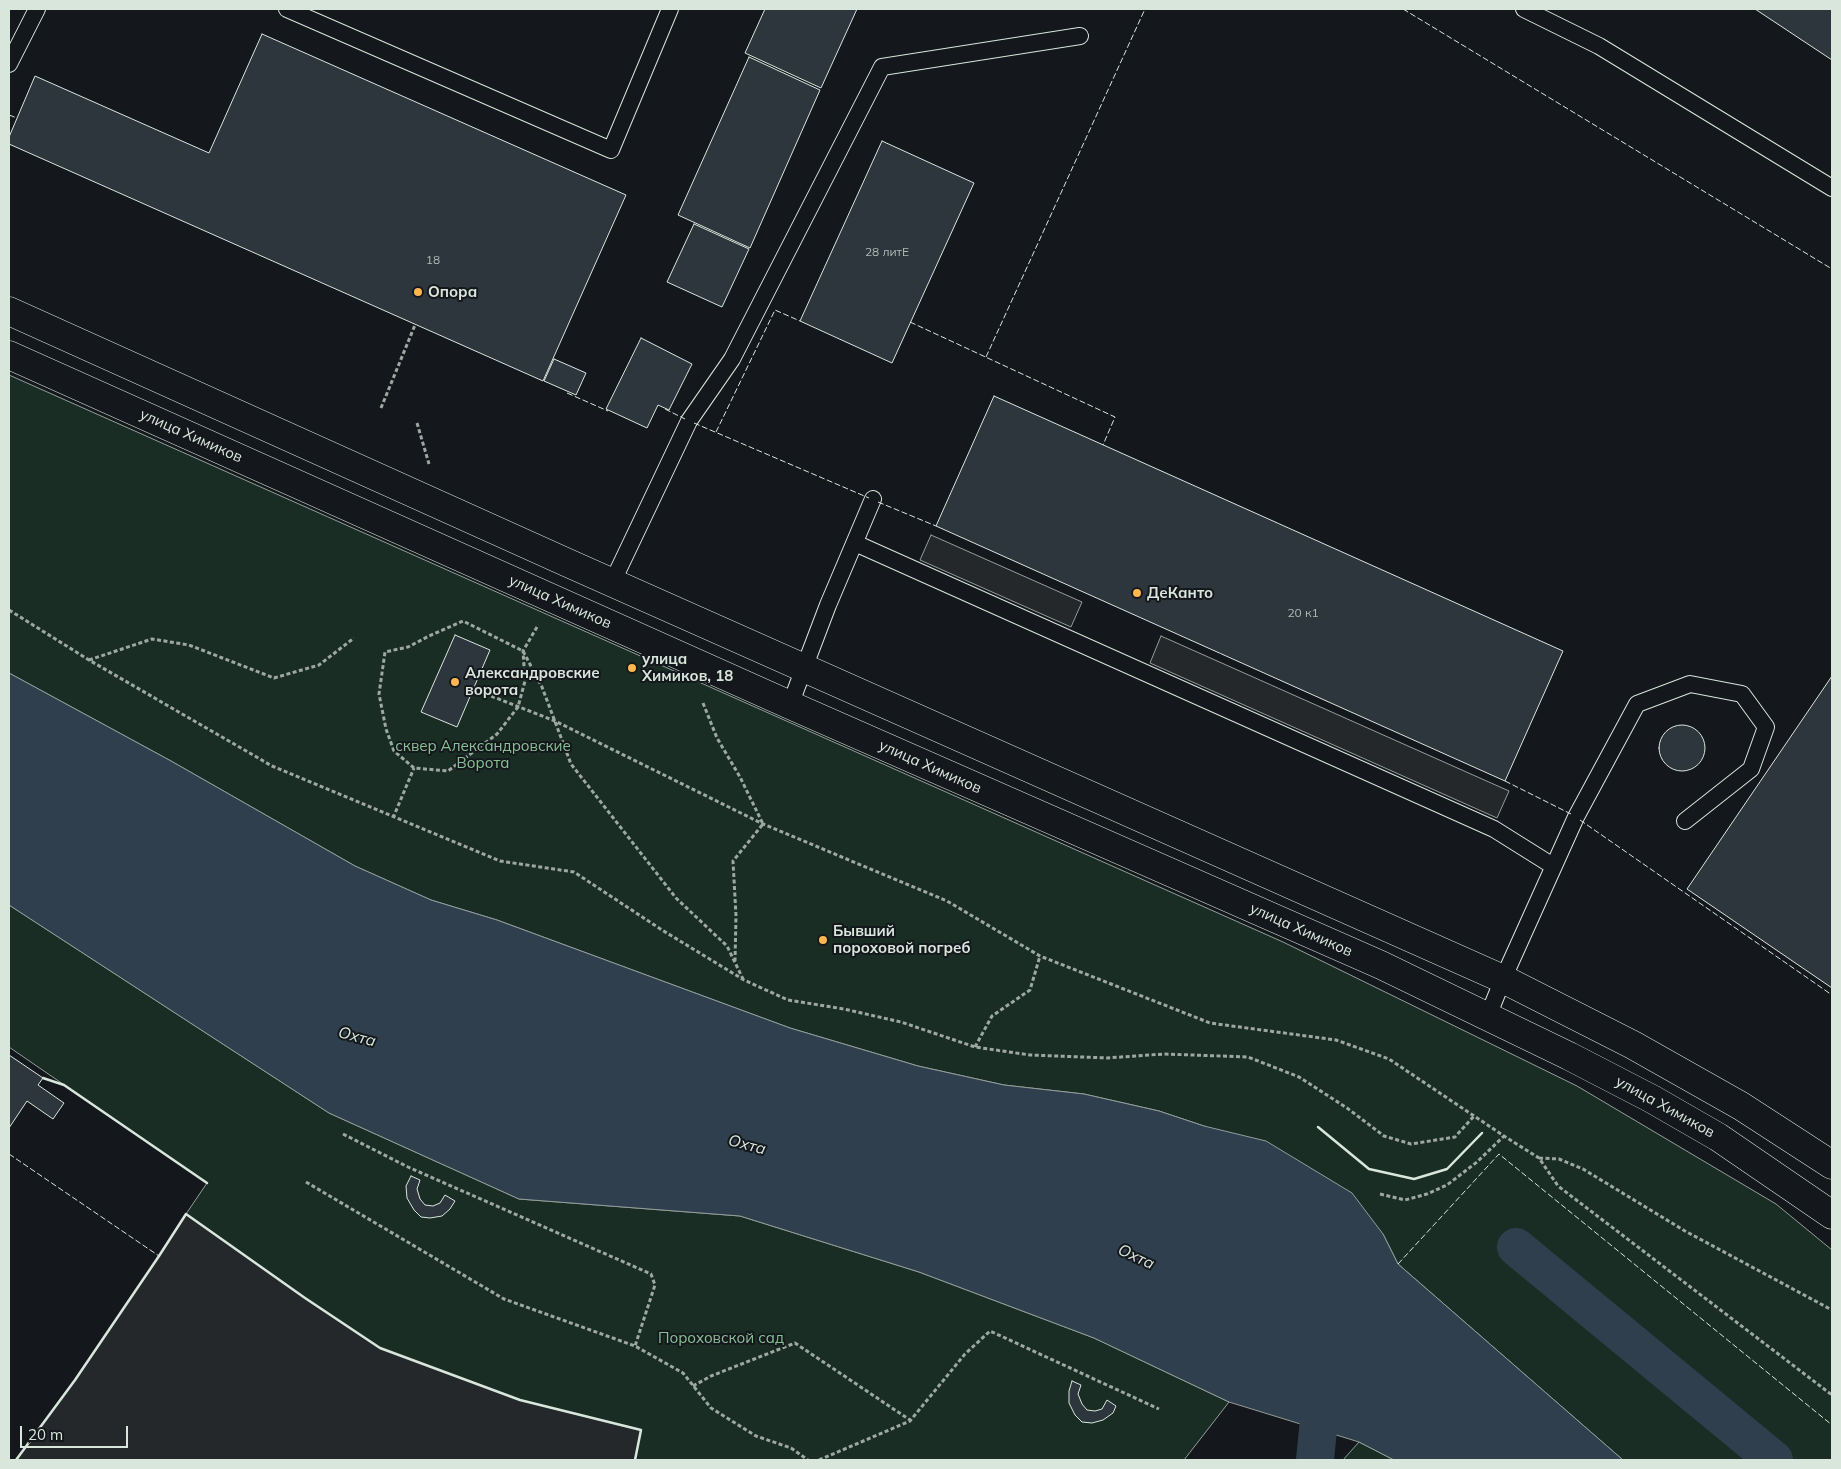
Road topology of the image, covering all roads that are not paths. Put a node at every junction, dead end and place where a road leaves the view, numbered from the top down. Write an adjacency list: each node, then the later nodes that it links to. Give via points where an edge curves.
1 (37, 9): 6 (lane)
2 (287, 9): 3 (lane, via 611,150)
3 (670, 9)
4 (1524, 9): 7 (lane, via 1599,46)
5 (1080, 36): 12 (lane, via 882,67 732,359 690,421)
6 (9, 64)
7 (1832, 188)
8 (9, 311): 12 (street)
9 (9, 355): 14 (street, улица Химиков)
10 (873, 499): 11 (lane)
11 (854, 543): 13 (lane); 16 (lane, via 1494,829)
12 (612, 583): 13 (street)
13 (805, 668): 14 (lane); 17 (street)
14 (790, 705): 18 (street, улица Химиков, via 1381,965)
15 (1685, 821): 16 (lane, via 1751,769 1766,727 1742,694 1690,684 1637,704)
16 (1553, 866): 17 (lane)
17 (1503, 979): 18 (lane); 19 (street, via 1658,1058)
18 (1488, 1016): 20 (street, улица Химиков, via 1652,1099 1718,1137)
19 (1832, 1165)
20 (1832, 1215)

